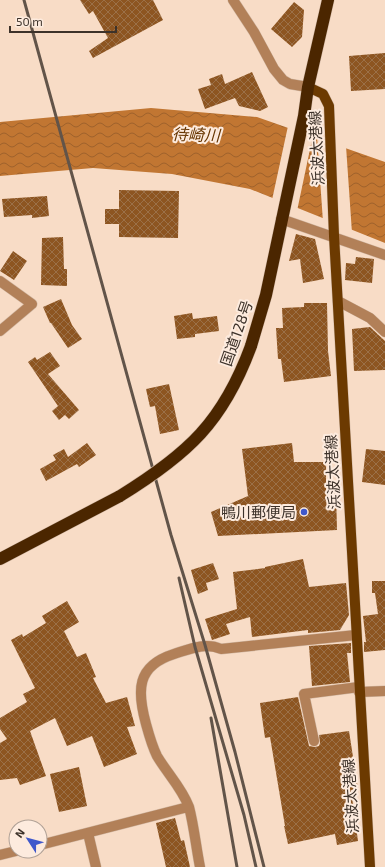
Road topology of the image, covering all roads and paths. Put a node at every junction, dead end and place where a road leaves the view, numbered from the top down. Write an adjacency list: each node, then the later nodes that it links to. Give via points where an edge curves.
1 (233, 0): 3 (street, via 283,80)
2 (328, 0): 3 (highway, 国道128号)
3 (308, 87): 4 (highway, 国道128号); 5 (main road, 浜波太港線, via 323,94 329,106)
4 (283, 213): 5 (street); 11 (highway, 国道128号, bridge, via 266,295 251,346 231,392 201,434 165,467 120,496)
5 (334, 236): 6 (street); 8 (main road, 浜波太港線)
6 (385, 255)
7 (0, 281): 9 (street, via 32,304)
8 (338, 301): 10 (street, via 370,318); 12 (main road, 浜波太港線)
9 (0, 331)
10 (385, 332)
11 (0, 558)
12 (356, 635): 13 (main road, 浜波太港線); 16 (street, via 221,649 205,645 154,662 143,676 140,703 157,756 180,788)
13 (359, 690): 14 (street); 15 (street, via 304,694); 21 (main road, 浜波太港線)
14 (385, 691)
15 (314, 741)
16 (188, 807): 17 (street); 20 (street)
17 (88, 833): 18 (street); 19 (street)
18 (48, 843)
19 (96, 867)
20 (200, 867)
21 (370, 867)

